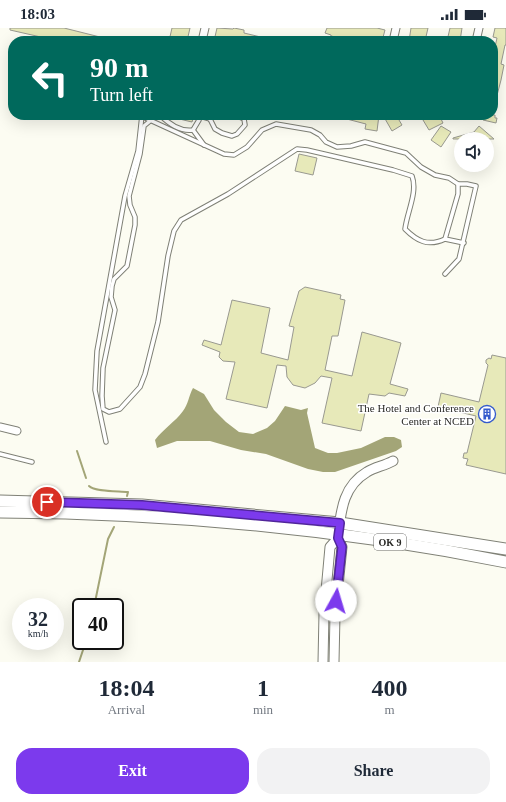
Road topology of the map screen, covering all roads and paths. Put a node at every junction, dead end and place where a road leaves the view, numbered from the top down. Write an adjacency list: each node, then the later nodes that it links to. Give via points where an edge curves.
1 (141, 120): 15 (lane, via 138,151 125,196 97,351 95,390)
2 (165, 120): 7 (lane, via 186,131)
3 (199, 120): 7 (lane)
4 (211, 120): 5 (lane, via 215,129 232,136 242,130)
5 (244, 120)
6 (150, 121): 8 (lane); 10 (lane, via 144,126 129,196 134,225 127,266 114,279 112,286 111,297 115,310 103,368 102,396 103,409 109,412 120,409 140,387 145,374 158,322 168,256 174,231 181,220 228,194 297,149 412,176 413,196 405,229 427,243 436,243)
7 (193, 130): 8 (lane)
8 (204, 145): 9 (lane, via 224,154 234,155 247,147 262,130 276,124 311,130 337,147 365,142 406,153 421,167)
9 (458, 184): 10 (lane, via 458,194); 11 (lane, via 476,186)
10 (444, 239): 11 (lane)
11 (464, 243): 12 (lane, via 459,259)
12 (445, 274)
13 (0, 428): 14 (street)
14 (17, 431)
15 (106, 442)
16 (0, 454): 18 (lane)
17 (393, 461): 21 (street, via 368,472 353,483 342,504)
18 (32, 462)
19 (0, 500): 21 (highway, OK 9, via 142,505)
20 (0, 512): 22 (highway, OK 9, via 187,520 310,531)
21 (340, 523): 22 (street); 23 (highway, OK 9)
22 (338, 537): 24 (highway, OK 9, via 442,550); 25 (street, via 330,547); 26 (street, via 342,547 335,616)
23 (506, 549)
24 (506, 562)
25 (323, 662): 26 (lane)
26 (334, 662)

